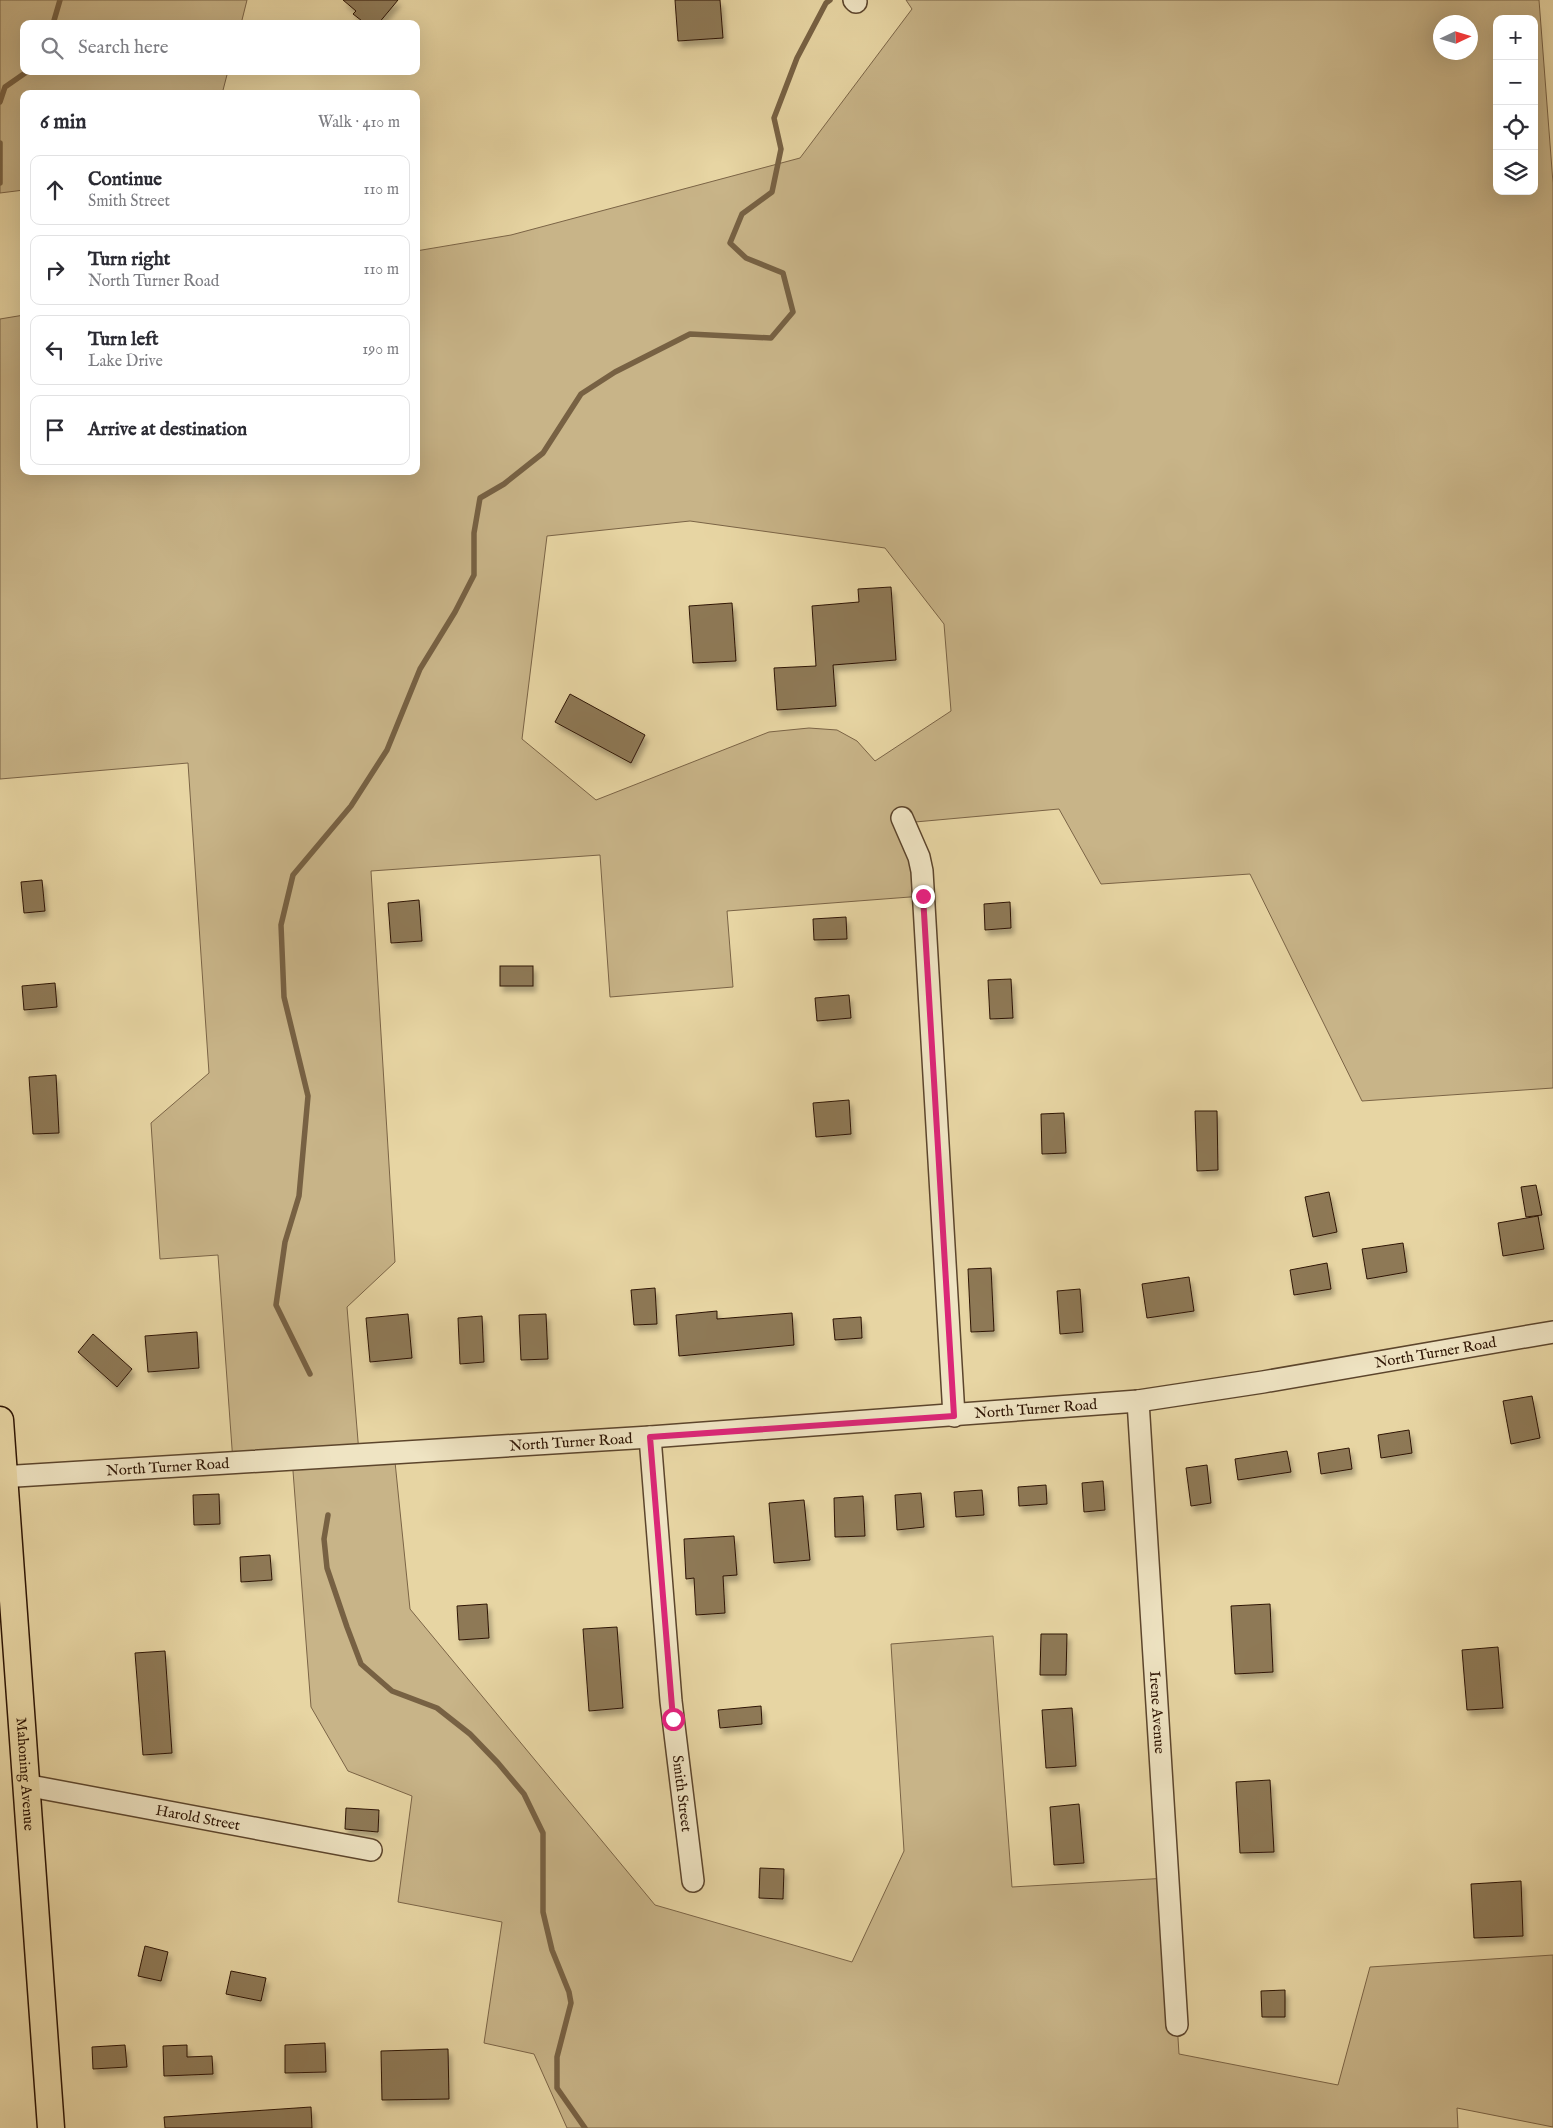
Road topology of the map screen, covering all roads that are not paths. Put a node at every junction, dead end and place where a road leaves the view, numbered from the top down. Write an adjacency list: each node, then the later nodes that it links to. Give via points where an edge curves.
1 (902, 818): 4 (street, via 922,871)
2 (1553, 1332): 3 (street, North Turner Road)
3 (1138, 1401): 4 (street, North Turner Road); 11 (street, Irene Avenue)
4 (954, 1416): 6 (street, North Turner Road)
5 (0, 1420): 7 (main road, Mahoning Avenue)
6 (650, 1437): 7 (street, North Turner Road); 10 (street, Smith Street, via 671,1701)
7 (2, 1477): 8 (main road, Mahoning Avenue)
8 (25, 1785): 9 (street, Harold Street); 12 (main road, Mahoning Avenue)
9 (371, 1850)
10 (693, 1881)
11 (1177, 2025)
12 (51, 2128)

